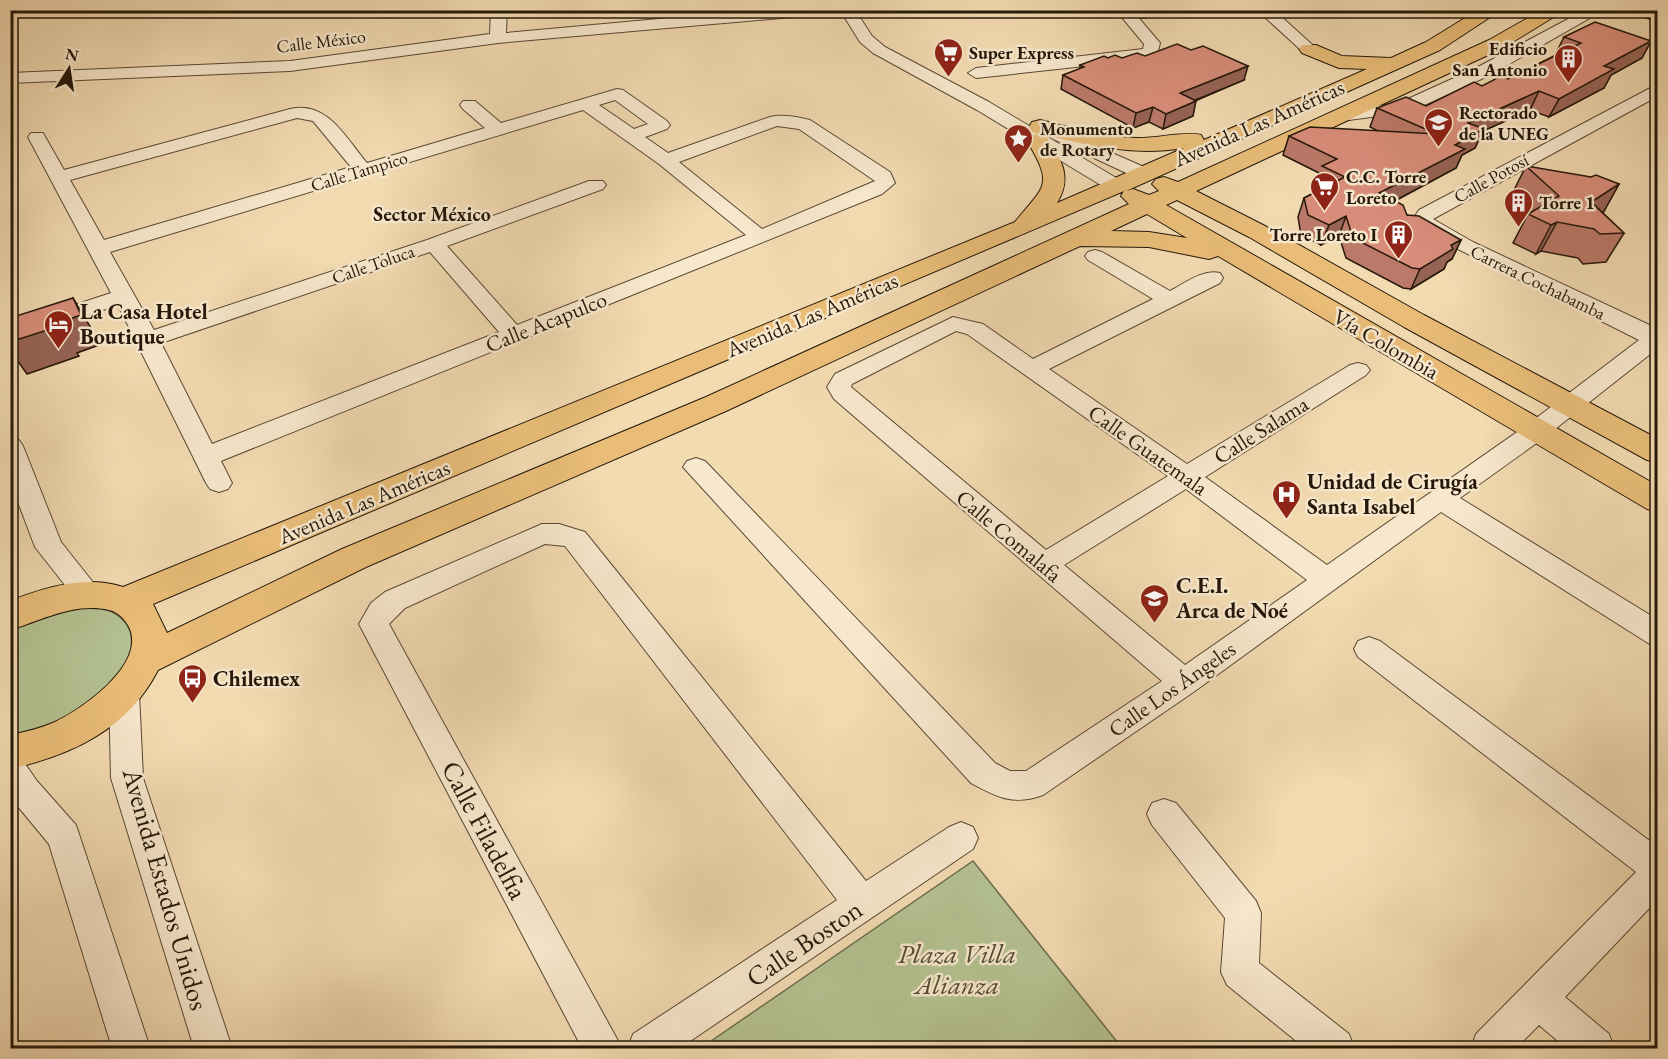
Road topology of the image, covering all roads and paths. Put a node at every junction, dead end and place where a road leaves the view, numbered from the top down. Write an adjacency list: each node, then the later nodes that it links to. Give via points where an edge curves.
1 (23, 10): 11 (street)
2 (499, 10): 12 (street)
3 (815, 10): 10 (street, Calle México)
4 (847, 10): 24 (street, via 879,51)
5 (1123, 10): 15 (street, via 1152,44 1150,52)
6 (1264, 10): 13 (street)
7 (1492, 10): 14 (main road, Avenida Las Américas)
8 (1556, 10): 21 (main road, Avenida Las Américas, via 1496,44)
9 (1597, 10): 21 (street, Avenida Las Américas, via 1482,72 1403,108)
10 (670, 17): 12 (street, Calle México)
11 (10, 18)
12 (498, 38): 16 (street, Calle México, via 290,66)
13 (1309, 49): 14 (main road, via 1351,64); 18 (main road, via 1316,74)
14 (1399, 62): 18 (main road, Avenida Las Américas)
15 (976, 73)
16 (10, 78)
17 (1655, 92): 36 (street, Calle Potosí)
18 (1312, 99): 23 (main road, Avenida Las Américas)
19 (585, 103): 22 (street, Calle Tampico); 25 (street); 25 (street, Calle Tampico, via 617,94 662,125)
20 (469, 105): 22 (street)
21 (1341, 116): 27 (main road, Avenida Las Américas)
22 (498, 129): 29 (street, Calle Tampico)
23 (1242, 130): 24 (main road, via 1149,146); 30 (main road, Avenida Las Américas)
24 (1039, 134): 30 (street); 33 (street); 37 (main road, via 1054,170 1053,183 1050,196 1038,213)
25 (632, 136): 28 (street)
26 (37, 137): 31 (street)
27 (1264, 151): 34 (main road, Avenida Las Américas); 39 (main road, via 1241,170 1235,194 1239,208)
28 (666, 160): 38 (street); 38 (street, Calle Acapulco, via 776,121 789,121 804,124 883,176 885,183 875,189)
29 (363, 170): 31 (street, via 319,117 296,112); 42 (street, Calle Tampico)
30 (1144, 174): 33 (main road, Avenida Las Américas); 34 (main road, Vía Colombia)
31 (58, 177): 42 (street)
32 (596, 186): 40 (street, Calle Toluca)
33 (1116, 186): 35 (main road, Vía Colombia); 37 (main road, Avenida Las Américas)
34 (1177, 190): 35 (main road, Avenida Las Américas); 39 (main road, Vía Colombia)
35 (1148, 205): 41 (main road, Avenida Las Américas); 44 (main road, Vía Colombia)
36 (1423, 219): 50 (street, Carrera Cochabamba, via 1427,226 1466,246)
37 (1019, 229): 68 (main road, Avenida Las Américas)
38 (760, 237): 49 (street, Calle Acapulco)
39 (1269, 239): 55 (main road, Vía Colombia)
40 (434, 244): 49 (street); 51 (street, Calle Toluca)
41 (1056, 246): 44 (main road, via 1131,238 1193,246); 72 (main road, Avenida Las Américas, via 716,404 354,558)
42 (100, 248): 46 (street)
43 (1095, 256): 47 (street)
44 (1256, 268): 56 (main road, Vía Colombia)
45 (1212, 278): 47 (street)
46 (124, 296): 48 (street); 51 (street)
47 (1169, 299): 52 (street)
48 (10, 334)
49 (514, 334): 59 (street, Calle Acapulco)
50 (1656, 338): 55 (street, Calle Los Ángeles)
51 (148, 340): 59 (street)
52 (1033, 368): 54 (street, Calle Guatemala, via 975,329 953,324 843,379); 61 (street, Calle Guatemala)
53 (1358, 370): 61 (street, Calle Salama)
54 (839, 387): 65 (street, Calle Comalafa, via 842,394)
55 (1571, 405): 56 (street, Calle Los Ángeles); 58 (main road, Vía Colombia)
56 (1536, 431): 63 (street, Calle Los Ángeles); 64 (main road, Vía Colombia)
57 (10, 446): 67 (street, via 49,547)
58 (1658, 453)
59 (205, 457): 62 (street)
60 (696, 467): 73 (street, Calle Los Ángeles, via 983,773 1007,786 1031,785)
61 (1186, 476): 65 (street, Calle Salama); 66 (street, Calle Guatemala)
62 (219, 483)
63 (1441, 498): 66 (street, Calle Los Ángeles); 70 (street)
64 (1658, 501)
65 (1043, 565): 73 (street, Calle Comalafa)
66 (1326, 579): 73 (street, Calle Los Ángeles)
67 (89, 595): 68 (main road); 69 (main road, via 65,596)
68 (124, 601): 72 (main road, via 141,614 150,634)
69 (10, 616)
70 (1658, 635)
71 (1369, 649): 79 (street)
72 (147, 659): 74 (main road)
73 (1184, 682)
74 (124, 693): 75 (main road, via 107,711 74,732 38,747); 85 (street, Avenida Estados Unidos, via 128,778)
75 (10, 752)
76 (10, 768): 84 (street, via 64,836)
77 (1164, 814): 88 (street, via 1243,913 1240,972)
78 (961, 838): 81 (street, Calle Boston)
79 (1658, 868)
80 (1658, 874): 82 (street)
81 (862, 904): 86 (street, Calle Filadelfia, via 575,539 542,534 395,600 381,611 374,624); 87 (street, Calle Boston)
82 (1538, 999): 83 (street); 89 (street)
83 (1584, 1040)
84 (131, 1048)
85 (213, 1048)
86 (603, 1048)
87 (647, 1048)
88 (1335, 1048)
89 (1490, 1048)

